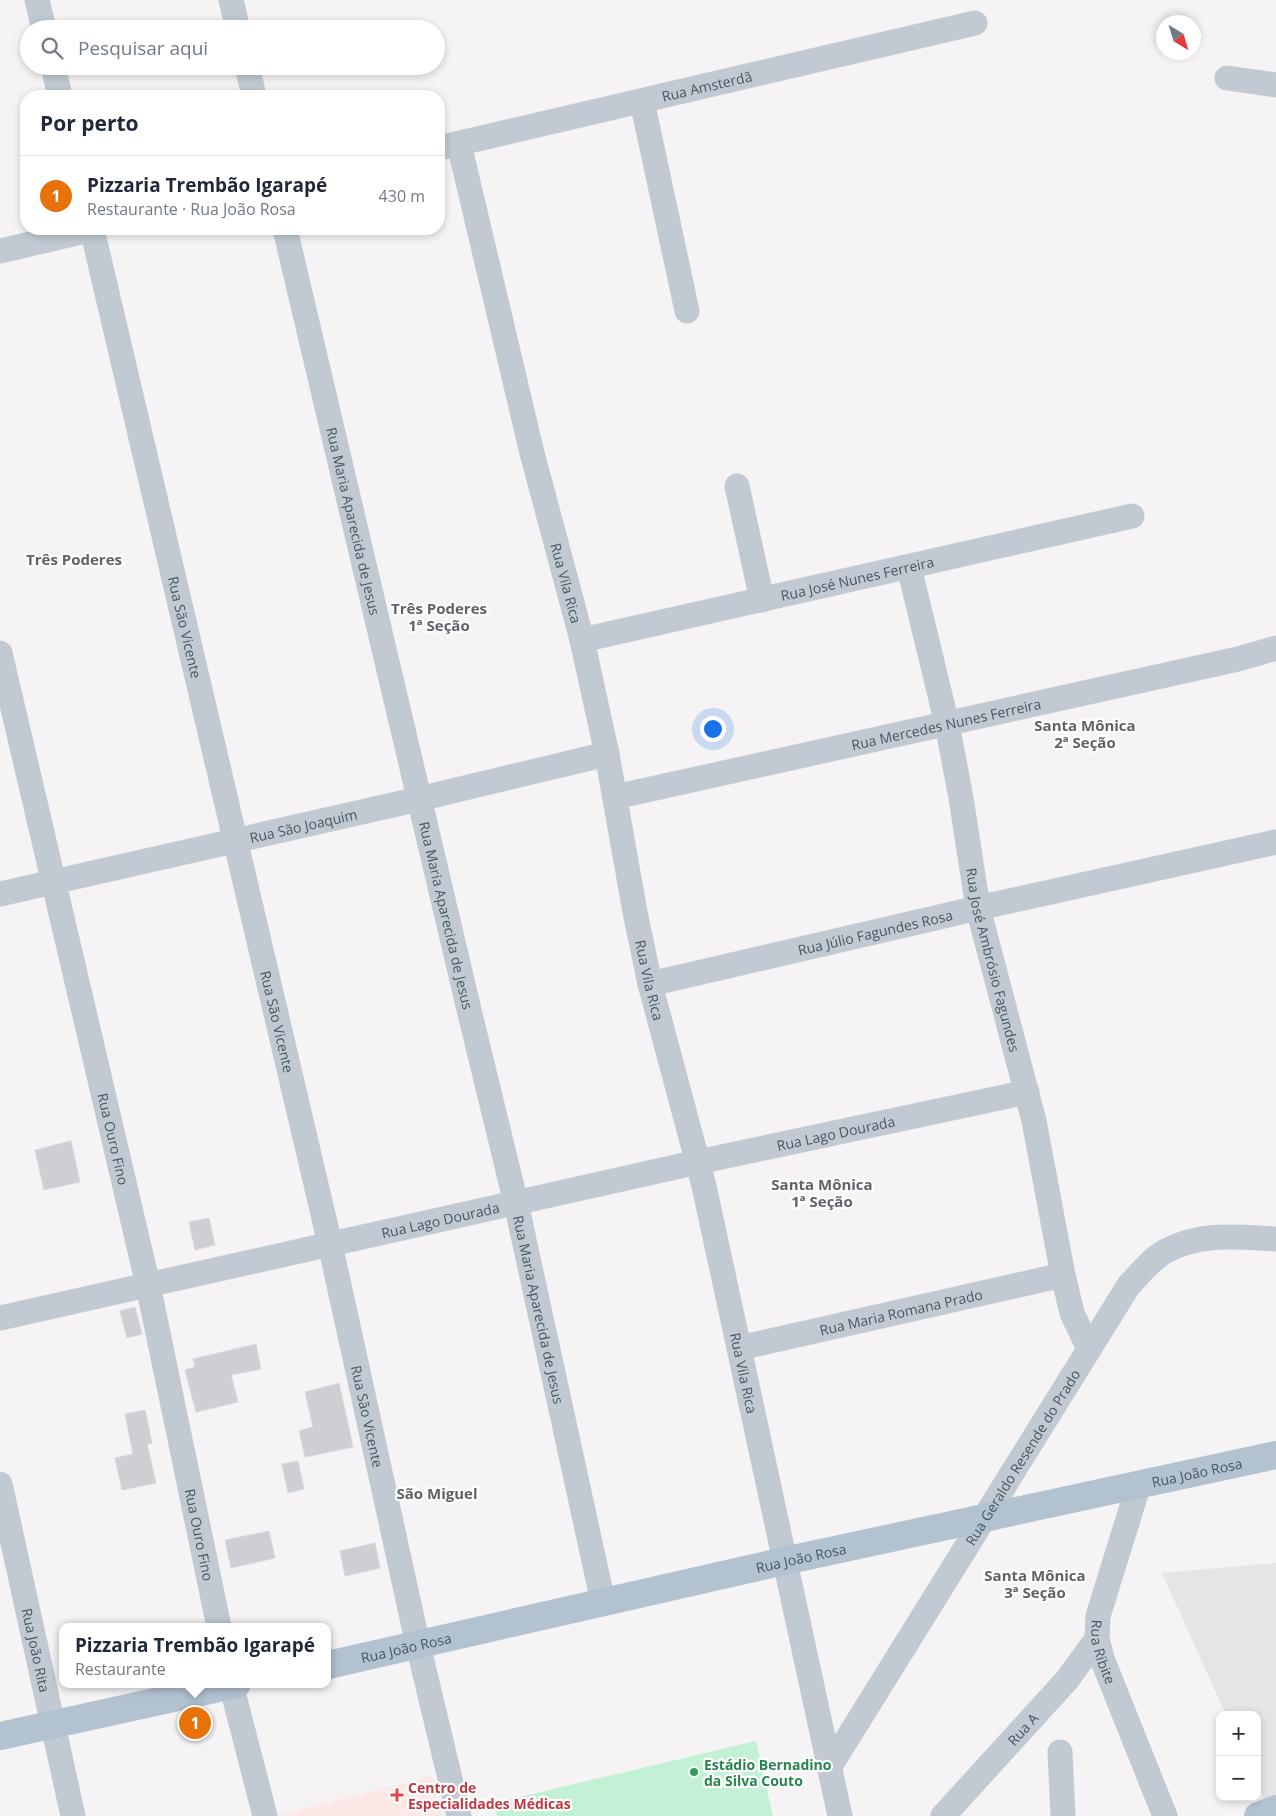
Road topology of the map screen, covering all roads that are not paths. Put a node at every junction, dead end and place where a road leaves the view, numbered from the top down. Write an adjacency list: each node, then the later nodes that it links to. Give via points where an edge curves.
1 (37, 0): 3 (street)
2 (231, 0): 4 (street)
3 (42, 20)
4 (236, 20)
5 (975, 23): 12 (street, Rua Amsterdã)
6 (55, 75): 10 (street)
7 (249, 75): 11 (street)
8 (1227, 78): 9 (street)
9 (1276, 85)
10 (59, 90)
11 (253, 90)
12 (642, 100): 13 (street, Rua Amsterdã); 18 (street)
13 (449, 146): 23 (street, Rua Vila Rica)
14 (68, 235): 17 (street)
15 (94, 235): 30 (street, Rua São Vicente)
16 (286, 235): 29 (street, Rua Maria Aparecida de Jesus)
17 (0, 251)
18 (687, 311)
19 (737, 486): 22 (street)
20 (1132, 516): 21 (street, Rua José Nunes Ferreira)
21 (909, 567): 22 (street, Rua José Nunes Ferreira); 26 (street, Rua José Ambrósio Fagundes)
22 (762, 600): 23 (street, Rua José Nunes Ferreira)
23 (582, 640): 27 (street, Rua Vila Rica)
24 (1276, 648): 26 (street, Rua Mercedes Nunes Ferreira)
25 (0, 653): 32 (street, Rua Ouro Fino)
26 (947, 724): 28 (street, Rua Mercedes Nunes Ferreira); 34 (street, Rua José Ambrósio Fagundes)
27 (607, 754): 28 (street, Rua Vila Rica); 29 (street, Rua São Joaquim)
28 (615, 797): 35 (street, Rua Vila Rica)
29 (419, 799): 30 (street, Rua São Joaquim); 38 (street, Rua Maria Aparecida de Jesus)
30 (235, 841): 32 (street, Rua São Joaquim); 40 (street, Rua São Vicente)
31 (1276, 842): 34 (street, Rua Júlio Fagundes Rosa)
32 (54, 882): 33 (street, Rua São Joaquim); 42 (street, Rua Ouro Fino)
33 (0, 894)
34 (978, 908): 35 (street, Rua Júlio Fagundes Rosa); 36 (street, Rua José Ambrósio Fagundes)
35 (650, 984): 37 (street, Rua Vila Rica)
36 (1027, 1092): 37 (street, Rua Lago Dourada); 41 (street, Rua José Ambrósio Fagundes)
37 (698, 1162): 38 (street, Rua Lago Dourada); 44 (street, Rua Vila Rica)
38 (516, 1203): 40 (street, Rua Lago Dourada); 51 (street, Rua Maria Aparecida de Jesus)
39 (1276, 1239): 45 (street, Rua Geraldo Resende do Prado, via 1214,1236 1189,1241 1165,1251 1130,1285)
40 (330, 1244): 42 (street, Rua Lago Dourada); 54 (street, Rua São Vicente)
41 (1063, 1275): 44 (street, Rua Maria Romana Prado); 45 (street, Rua José Ambrósio Fagundes, via 1072,1313)
42 (148, 1285): 43 (street, Rua Lago Dourada); 52 (street, Rua Ouro Fino)
43 (0, 1318)
44 (738, 1348): 50 (street, Rua Vila Rica)
45 (1089, 1350): 49 (street, Rua Geraldo Resende do Prado)
46 (1276, 1455): 48 (main road, Rua João Rosa)
47 (0, 1484): 58 (street, Rua João Rita)
48 (1139, 1484): 49 (main road, Rua João Rosa); 53 (street, Rua Ribite, via 1098,1616)
49 (984, 1518): 50 (main road, Rua João Rosa); 61 (street, Rua Geraldo Resende do Prado)
50 (784, 1561): 51 (main road, Rua João Rosa); 61 (street, Rua Vila Rica)
51 (603, 1602): 54 (main road, Rua João Rosa)
52 (218, 1623)
53 (1097, 1639): 67 (street, Rua A, via 1066,1681); 69 (street, Rua Ribite, via 1103,1662)
54 (418, 1645): 55 (main road, Rua João Rosa); 65 (street, Rua São Vicente)
55 (331, 1664)
56 (219, 1688): 58 (main road)
57 (234, 1688): 64 (street)
58 (54, 1724): 59 (main road); 63 (street, Rua João Rita)
59 (0, 1736)
60 (1060, 1752): 68 (street)
61 (829, 1768): 66 (street, Rua Vila Rica)
62 (1276, 1809): 70 (main road)
63 (73, 1816)
64 (265, 1816)
65 (458, 1816)
66 (840, 1816)
67 (943, 1816)
68 (1063, 1816)
69 (1165, 1816)
70 (1258, 1816)

